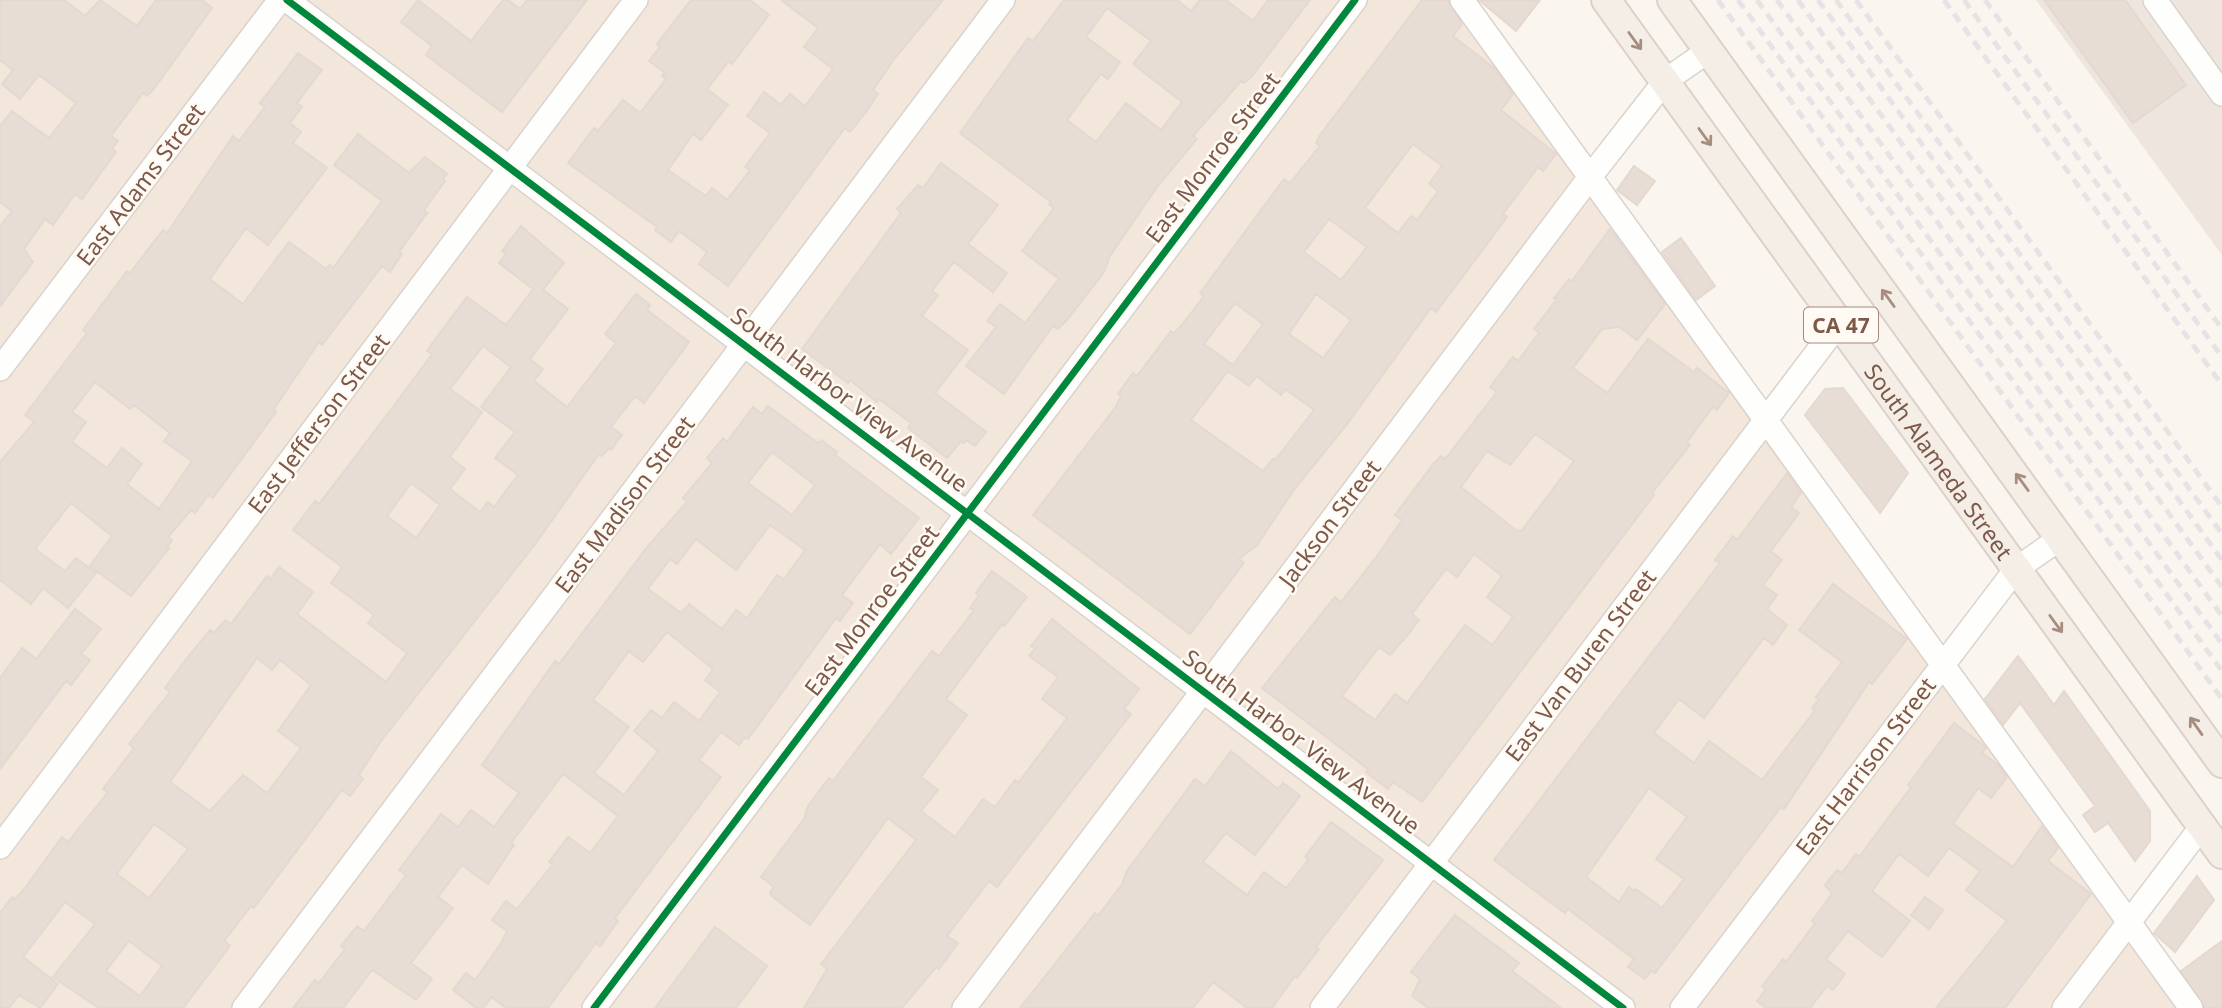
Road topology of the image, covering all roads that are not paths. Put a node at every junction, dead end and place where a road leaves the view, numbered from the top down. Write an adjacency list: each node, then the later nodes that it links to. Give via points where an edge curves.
1 (280, 0): 17 (street, East Adams Street)
2 (287, 0): 13 (street, South Harbor View Avenue)
3 (636, 0): 13 (street, East Jefferson Street)
4 (1003, 0): 16 (street, East Madison Street)
5 (1355, 0): 19 (street, East Monroe Street)
6 (1461, 0): 14 (street)
7 (1606, 0): 11 (main road, South Alameda Street / CA 47, one-way to 11)
8 (1672, 0): 10 (main road, CA 47)
9 (2155, 0): 12 (street)
10 (1708, 51): 11 (street, Jackson Street); 20 (main road, CA 47, one-way to 10)
11 (1665, 81): 14 (street, Jackson Street); 15 (main road, South Alameda Street / CA 47, one-way to 15)
12 (2222, 94)
13 (510, 168): 16 (street, South Harbor View Avenue); 26 (street, East Jefferson Street)
14 (1590, 177): 18 (street); 23 (street, Jackson Street)
15 (1839, 323): 18 (street, East Van Buren Street); 21 (main road, South Alameda Street / CA 47)
16 (744, 344): 19 (street, South Harbor View Avenue); 30 (street, East Madison Street)
17 (0, 369)
18 (1765, 419): 22 (street); 28 (street, East Van Buren Street)
19 (969, 511): 23 (street, South Harbor View Avenue); 31 (street, East Monroe Street)
20 (2062, 537): 21 (street, East Harrison Street); 24 (main road, CA 47, one-way to 20)
21 (2016, 569): 22 (street, East Harrison Street); 25 (main road, South Alameda Street / CA 47, one-way to 25)
22 (1942, 664): 29 (street); 35 (street, East Harrison Street)
23 (1203, 691): 28 (street, South Harbor View Avenue); 32 (street, Jackson Street)
24 (2222, 763)
25 (2202, 826): 27 (main road, South Alameda Street / CA 47); 29 (street)
26 (0, 847)
27 (2222, 854)
28 (1431, 863): 33 (street, East Van Buren Street); 34 (street, South Harbor View Avenue)
29 (2129, 922): 36 (street); 37 (street)
30 (244, 1008)
31 (594, 1008)
32 (964, 1008)
33 (1322, 1008)
34 (1623, 1008)
35 (1682, 1008)
36 (2064, 1008)
37 (2191, 1008)

